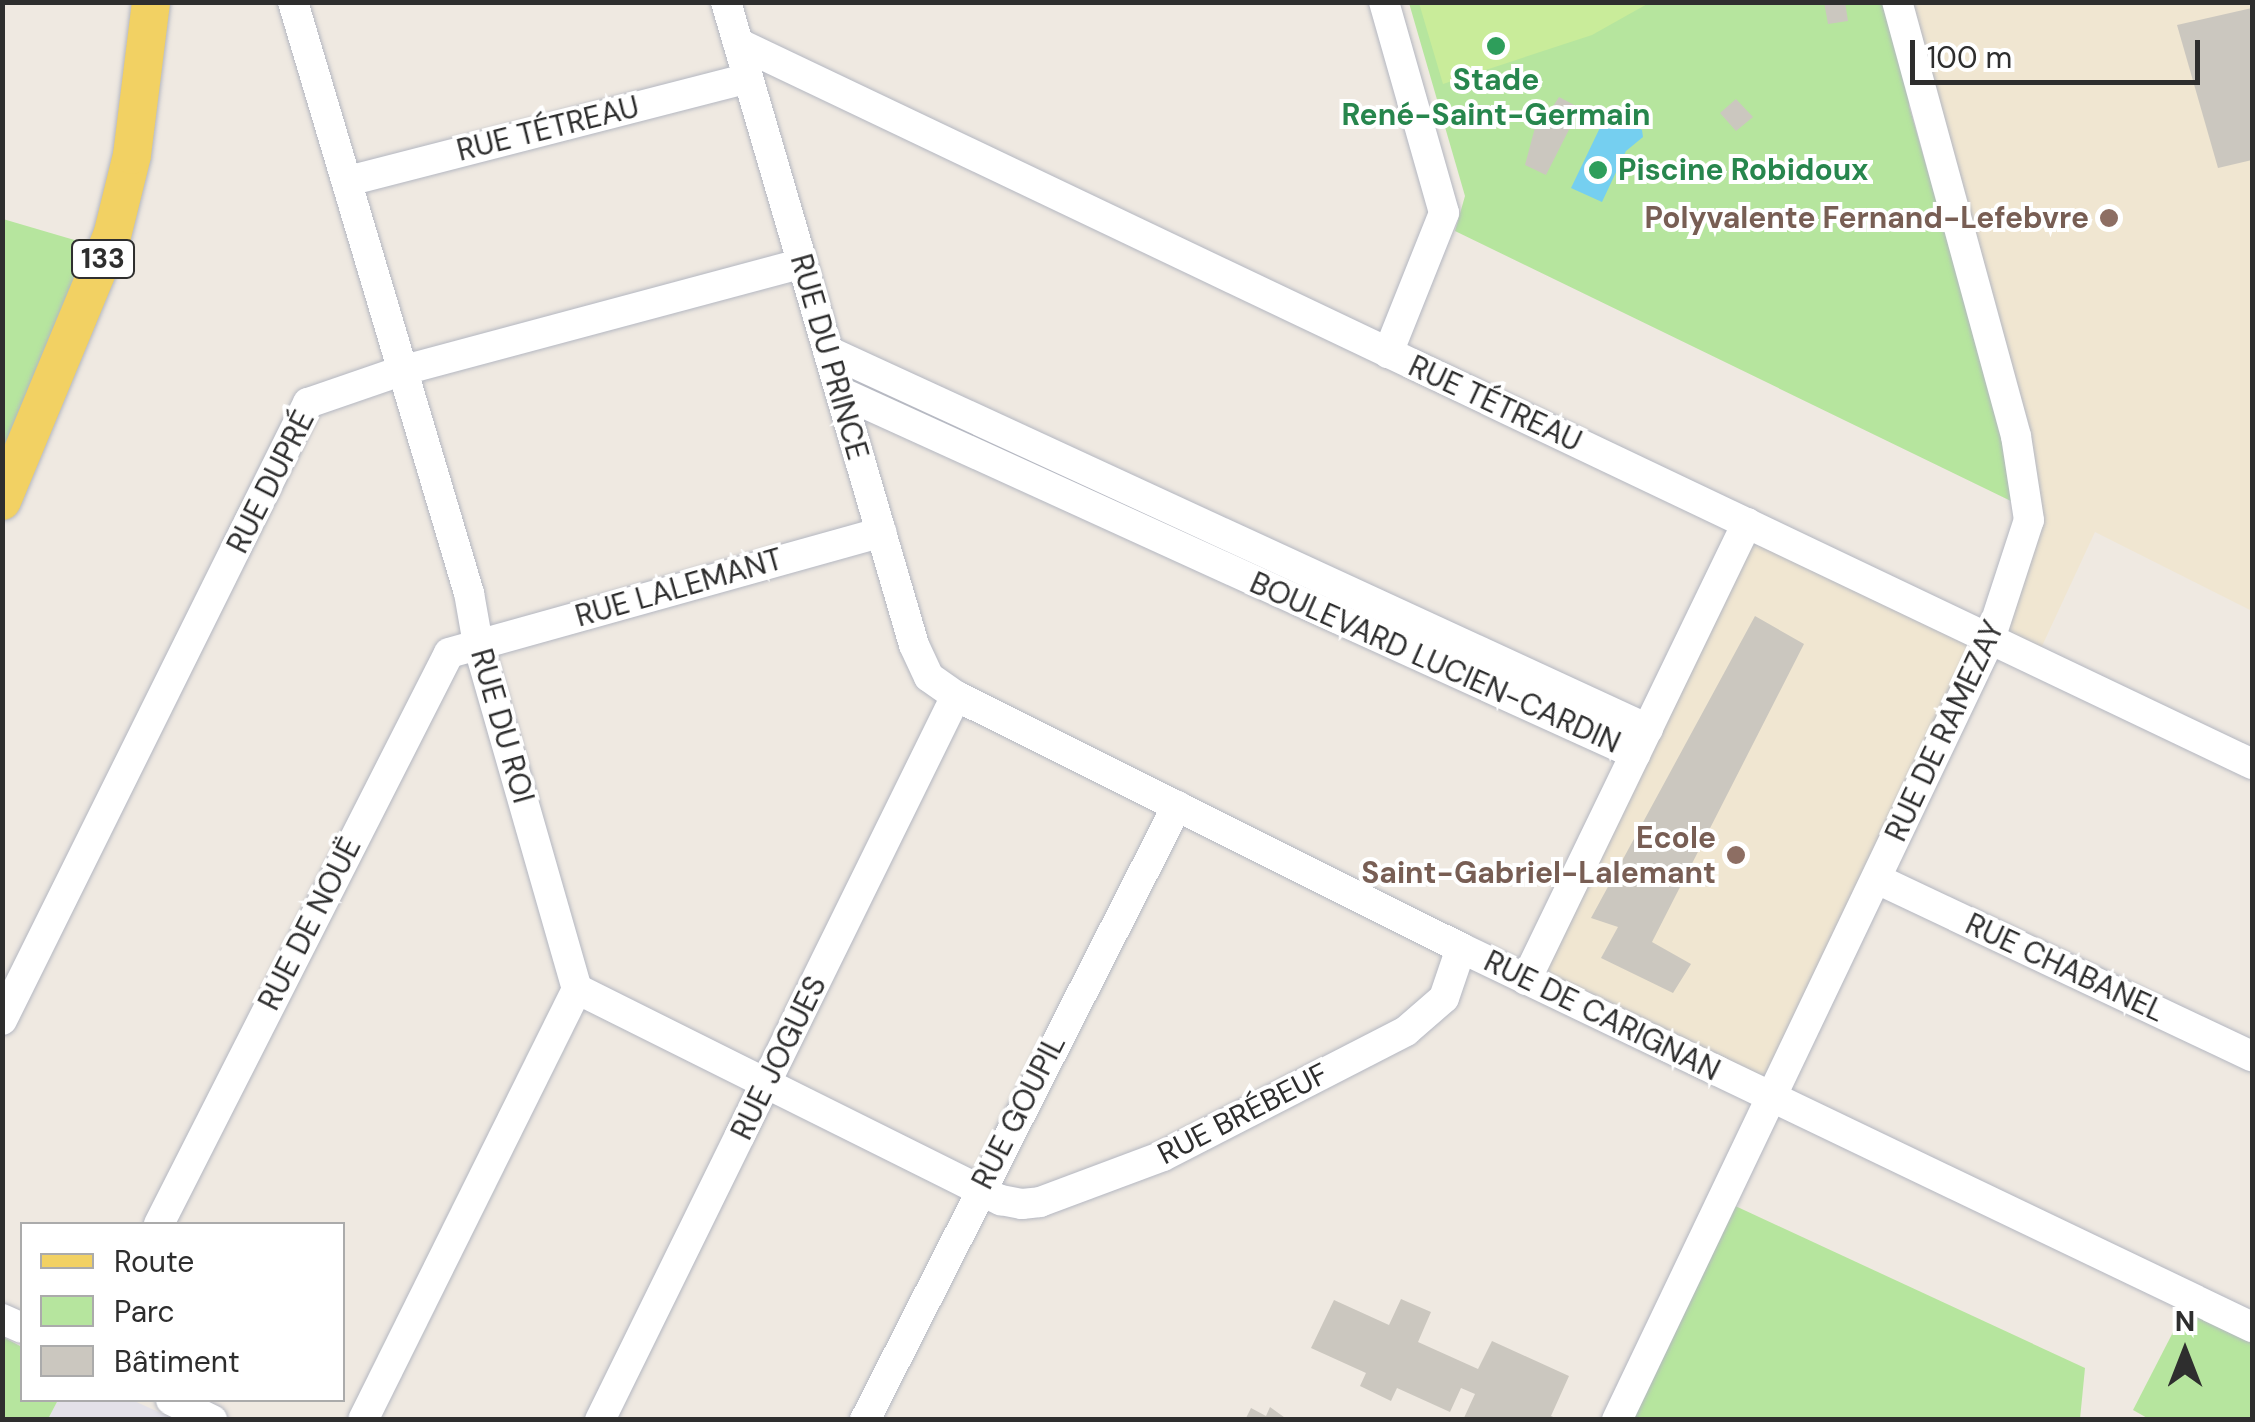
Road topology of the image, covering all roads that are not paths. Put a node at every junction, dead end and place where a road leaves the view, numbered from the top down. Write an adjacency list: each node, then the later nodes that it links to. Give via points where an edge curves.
1 (150, 2): 16 (main road, 133, via 132,155 112,236)
2 (293, 2): 8 (street, RUE DU ROI)
3 (726, 2): 6 (street, RUE DU PRINCE)
4 (1384, 2): 11 (street, via 1444,213)
5 (1897, 2): 20 (street, RUE DE RAMEZAY, via 2016,436 2029,520)
6 (738, 43): 7 (street, RUE DU PRINCE); 11 (street, RUE TÉTREAU)
7 (748, 78): 8 (street, RUE TÉTREAU); 9 (street, RUE DU PRINCE)
8 (348, 180): 12 (street, RUE DU ROI)
9 (802, 263): 10 (street, RUE DU PRINCE); 12 (street, RUE DUPRÉ)
10 (828, 351): 13 (street, RUE DU PRINCE); 14 (street, BOULEVARD LUCIEN-CARDIN)
11 (1388, 353): 17 (street, RUE TÉTREAU)
12 (404, 370): 21 (street, RUE DU ROI); 30 (street, RUE DUPRÉ, via 316,397 301,414)
13 (840, 392): 15 (street, BOULEVARD LUCIEN-CARDIN); 18 (street, RUE DU PRINCE)
14 (1077, 466): 15 (street); 19 (street, BOULEVARD LUCIEN-CARDIN)
15 (1064, 494): 19 (street, BOULEVARD LUCIEN-CARDIN)
16 (2, 502)
17 (1746, 523): 20 (street, RUE TÉTREAU); 23 (street)
18 (881, 532): 21 (street, RUE LALEMANT); 22 (street, RUE DU PRINCE, via 929,677)
19 (1242, 558): 23 (street, BOULEVARD LUCIEN-CARDIN)
20 (1990, 639): 24 (street, RUE TÉTREAU); 26 (street, RUE DE RAMEZAY)
21 (478, 644): 29 (street, RUE DU ROI); 35 (street, RUE DE NOUË, via 440,662)
22 (956, 696): 25 (street, RUE DE CARIGNAN); 32 (street, RUE JOGUES)
23 (1641, 741): 28 (street)
24 (2252, 764)
25 (1177, 806): 27 (street, RUE DE CARIGNAN); 34 (street, RUE GOUPIL)
26 (1876, 880): 31 (street, RUE CHABANEL); 33 (street, RUE DE RAMEZAY)
27 (1461, 948): 28 (street, RUE DE CARIGNAN); 34 (street, RUE BRÉBEUF, via 1444,998 1426,1018 1163,1156 1040,1202 1022,1204)
28 (1526, 980): 33 (street, RUE DE CARIGNAN)
29 (577, 989): 32 (street, RUE BRÉBEUF); 39 (street)
30 (2, 1020)
31 (2252, 1056)
32 (768, 1083): 34 (street, RUE BRÉBEUF); 40 (street, RUE JOGUES)
33 (1770, 1096): 36 (street, RUE DE CARIGNAN); 42 (street, RUE DE RAMEZAY)
34 (979, 1189): 41 (street, RUE GOUPIL)
35 (160, 1222)
36 (2252, 1327)
37 (174, 1402): 38 (street)
38 (212, 1420)
39 (364, 1420)
40 (600, 1420)
41 (865, 1420)
42 (1617, 1420)

